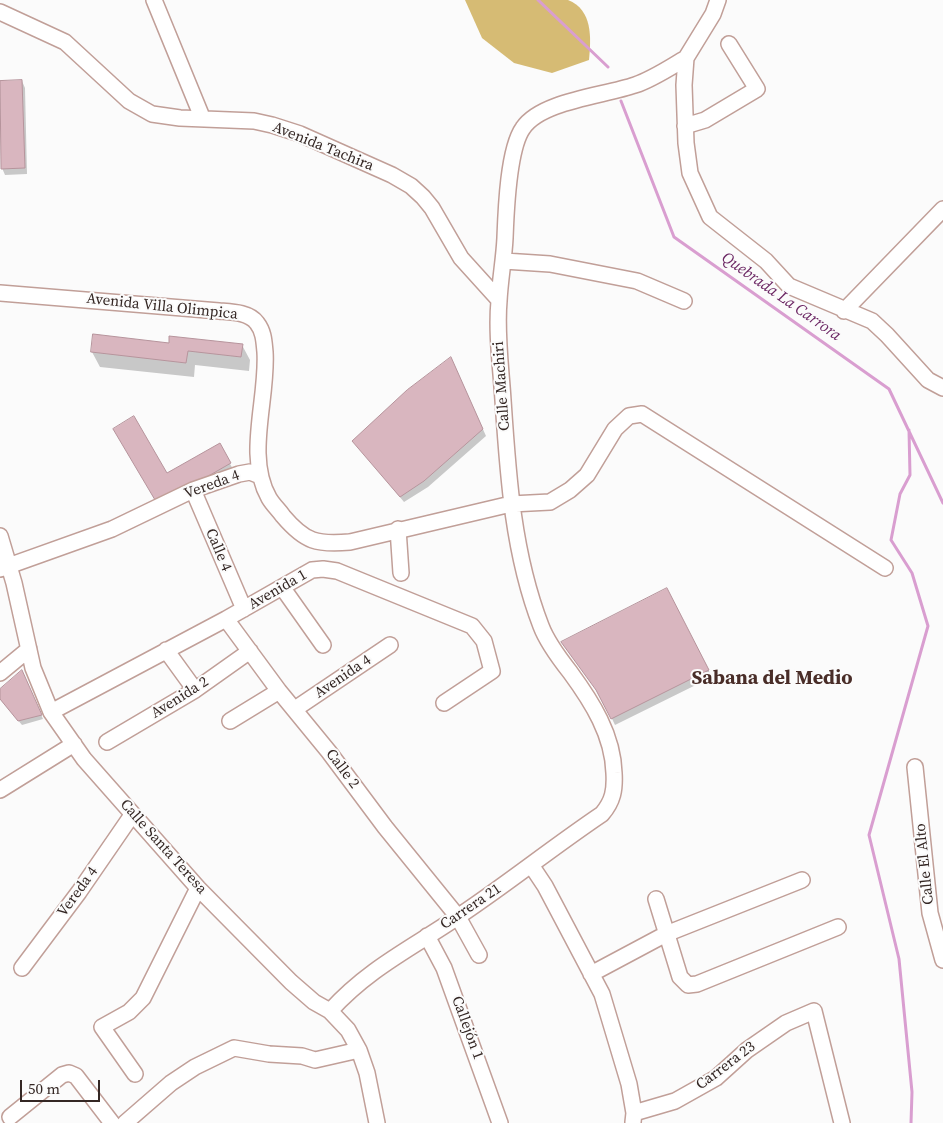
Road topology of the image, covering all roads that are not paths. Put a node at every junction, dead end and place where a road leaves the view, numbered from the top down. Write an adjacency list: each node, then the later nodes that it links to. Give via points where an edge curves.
1 (154, 0): 6 (street)
2 (718, 0): 5 (street)
3 (0, 12): 6 (street, Avenida Tachira, via 65,42 129,101 152,114)
4 (729, 44): 7 (street, via 757,89 705,120)
5 (686, 58): 7 (street); 9 (street, Calle Machiri, via 637,84 539,112 523,127 517,140 509,181)
6 (202, 117): 11 (street, Avenida Tachira, via 254,121 300,134 411,186 432,208 461,258)
7 (685, 126): 13 (street, via 690,173 710,218 766,261 789,286)
8 (943, 209): 13 (street)
9 (504, 261): 11 (street, Calle Machiri); 12 (street, via 550,264 637,281)
10 (0, 293): 15 (street, Avenida Villa Olimpica, via 218,311 252,318 264,336 264,396 257,446)
11 (499, 300): 17 (street, Calle Machiri, via 498,332)
12 (684, 301)
13 (844, 312): 14 (street, via 863,316 872,322 928,380)
14 (943, 388)
15 (260, 476): 16 (street, Vereda 4, via 250,472 239,474); 18 (street, Vereda 4, via 269,499 312,542 350,542)
16 (193, 490): 20 (street, Vereda 4, via 112,529); 24 (street, Calle 4)
17 (511, 504): 18 (street, Vereda 4); 21 (street, Vereda 4, via 550,502 570,490 587,475 615,429 629,416 642,414); 42 (street, Calle Machiri, via 521,556 541,628 582,688 607,735 614,760)
18 (398, 529): 22 (street)
19 (0, 536): 20 (street, Calle Santa Teresa)
20 (4, 568): 28 (street, Calle Santa Teresa)
21 (885, 568)
22 (402, 573)
23 (282, 587): 24 (street, Avenida 1); 26 (street); 34 (street, Avenida 1, via 312,570 338,571 472,626 484,641 492,671)
24 (244, 609): 25 (street, Avenida 1)
25 (226, 619): 29 (street, Avenida 1); 30 (street, Calle 2)
26 (323, 645)
27 (390, 645): 35 (street, Avenida 4)
28 (29, 649): 31 (street); 36 (street, Calle Santa Teresa)
29 (166, 650): 32 (street); 36 (street, Avenida 1)
30 (250, 651): 32 (street, Avenida 2); 33 (street, Calle 2)
31 (0, 673)
32 (195, 690): 38 (street, Avenida 2)
33 (279, 691): 35 (street, Calle 2); 37 (street)
34 (444, 703)
35 (295, 709): 49 (street, Calle 2, via 325,755)
36 (51, 712): 39 (street, Calle Santa Teresa)
37 (230, 721)
38 (107, 742)
39 (74, 744): 41 (street); 43 (street, Calle Santa Teresa)
40 (916, 767): 48 (street, Calle El Alto)
41 (0, 790)
42 (612, 802): 44 (street, Carrera 21, via 602,814)
43 (132, 815): 46 (street, Calle Santa Teresa); 55 (street, Vereda 4)
44 (531, 865): 49 (street, Carrera 21); 56 (street)
45 (802, 880): 51 (street)
46 (198, 888): 57 (street, Calle Santa Teresa, via 291,982); 59 (street, via 143,998 129,1012 102,1027)
47 (656, 899): 51 (street)
48 (936, 910): 54 (street, Calle El Alto)
49 (458, 917): 52 (street, Carrera 21); 53 (street, Calle 2)
50 (838, 927): 51 (street, via 688,985 680,977)
51 (666, 934): 56 (street)
52 (427, 936): 57 (street, Carrera 21, via 378,966); 65 (street, Callejón 1, via 444,968)
53 (479, 955)
54 (943, 960)
55 (22, 968)
56 (591, 974): 61 (street, via 602,994 629,1084)
57 (330, 1011): 58 (street, Calle Santa Teresa, via 348,1030)
58 (359, 1050): 63 (street, via 315,1060 234,1048 194,1066); 64 (street, Calle Santa Teresa)
59 (135, 1074)
60 (10, 1117): 62 (street, via 62,1075 70,1073 76,1076)
61 (634, 1118): 66 (street, Carrera 23, via 675,1101 716,1078 747,1050 786,1023 814,1011)
62 (112, 1123)
63 (125, 1123)
64 (377, 1123)
65 (500, 1123)
66 (842, 1123)

